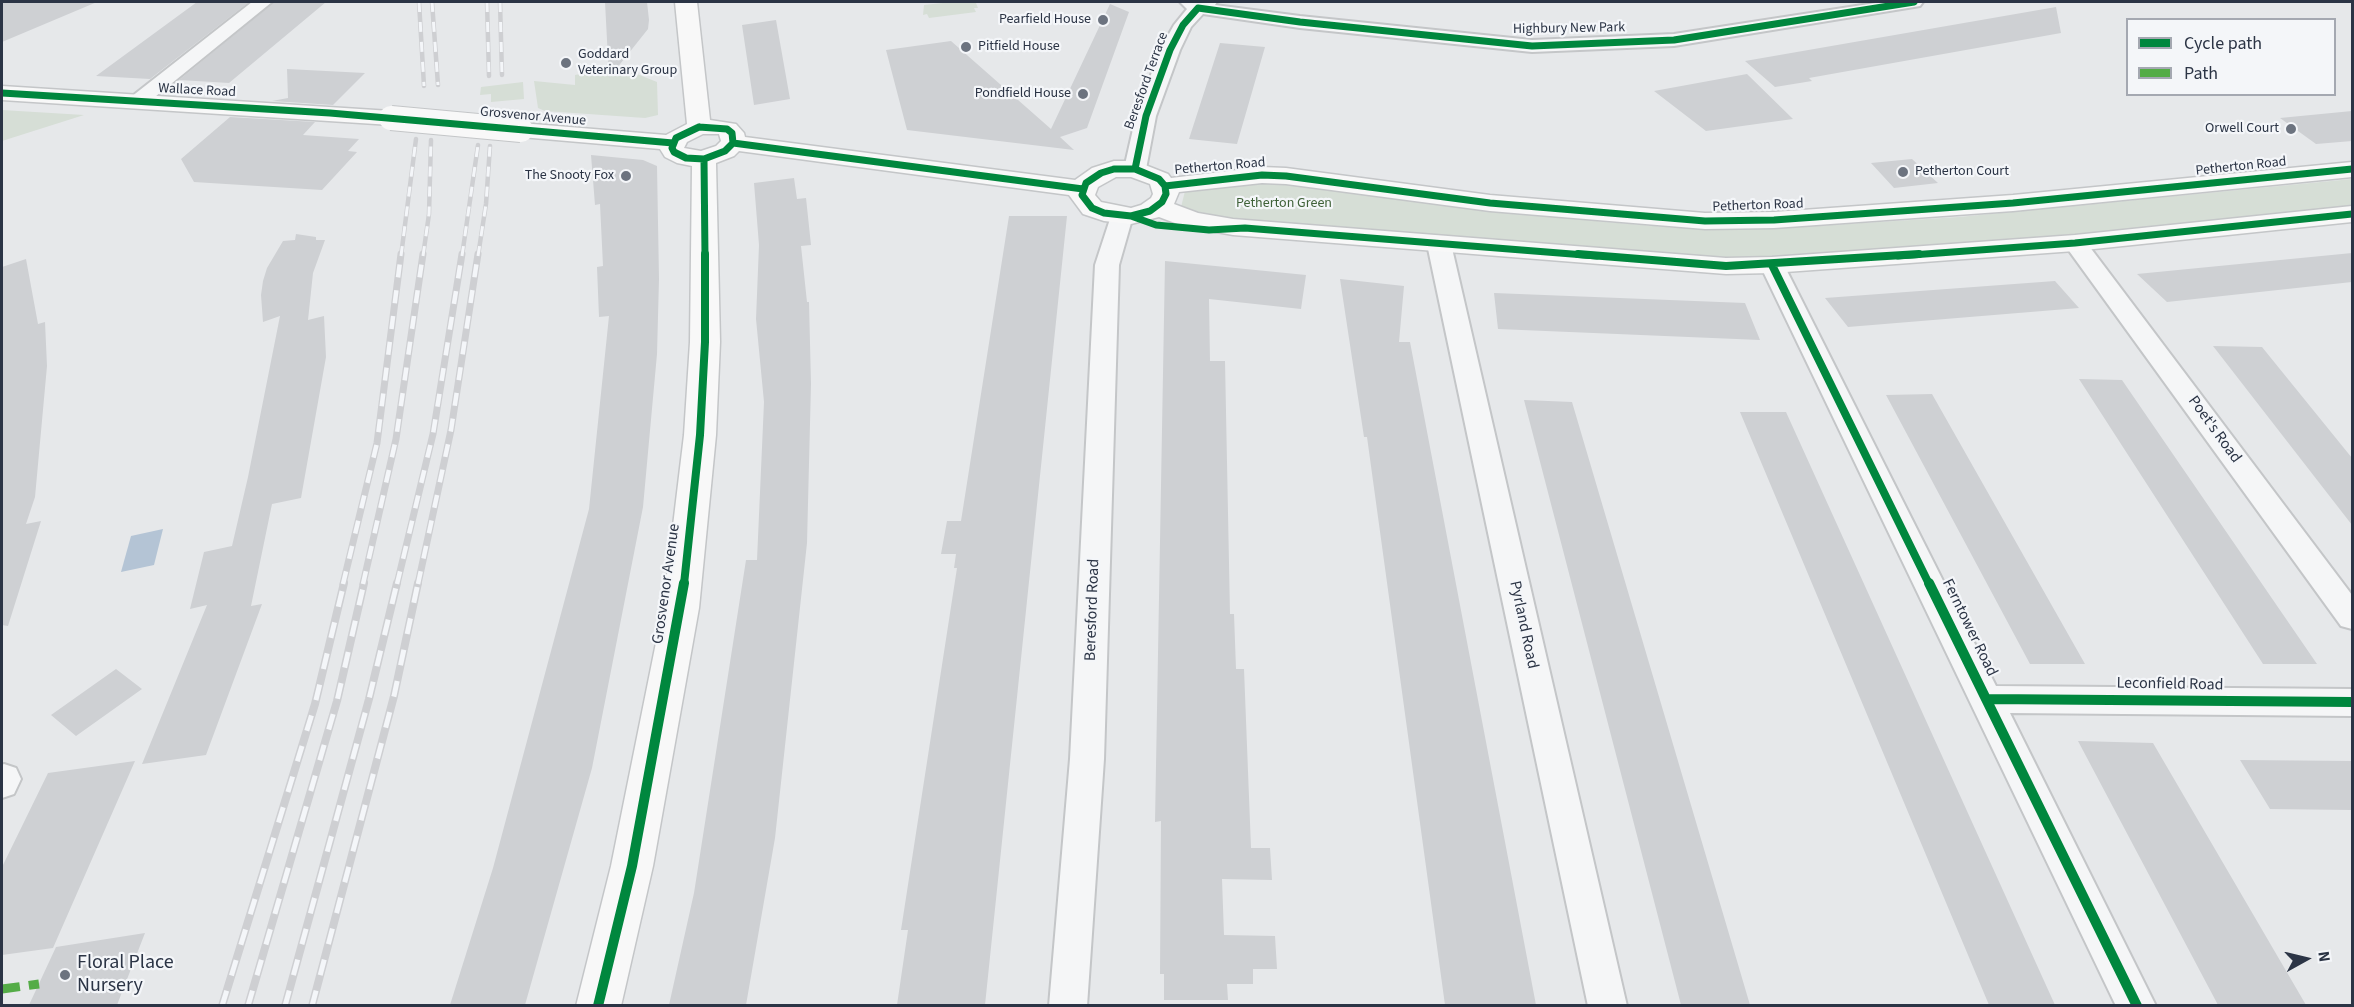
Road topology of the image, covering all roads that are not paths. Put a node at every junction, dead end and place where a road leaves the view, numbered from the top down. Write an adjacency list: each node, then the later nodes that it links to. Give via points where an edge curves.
1 (263, 2): 6 (street, Wallace Road)
2 (686, 2): 8 (street, Grosvenor Avenue)
3 (1914, 2): 4 (street, Highbury New Park, via 1674,40 1532,46 1300,22)
4 (1199, 4): 9 (street, Beresford Terrace, via 1170,50 1146,116)
5 (2, 93): 6 (street, Wallace Road)
6 (138, 101): 7 (street, Wallace Road)
7 (391, 118): 8 (street, Grosvenor Avenue, bridge, via 673,143 678,156)
8 (712, 143): 11 (street); 21 (street, Grosvenor Avenue, via 700,435 681,608 632,866)
9 (1135, 169): 11 (street, via 1101,173); 12 (street, Petherton Road, via 1159,179)
10 (2352, 169): 12 (street, Petherton Road, via 2013,203 1728,221 1670,220 1490,203 1286,176 1251,176)
11 (1083, 189): 14 (street, Petherton Road, via 1082,195 1092,208)
12 (1162, 196): 14 (street, Petherton Road, via 1142,214); 16 (street, Petherton Road, via 1206,224)
13 (2352, 214): 15 (street, Petherton Road)
14 (1122, 216): 22 (street, Beresford Road, via 1107,266 1087,759)
15 (2075, 243): 17 (street, Petherton Road); 18 (street, Poet's Road)
16 (1439, 244): 17 (street, Petherton Road, via 1688,264); 23 (street, Pyrland Road)
17 (1772, 265): 19 (street, Ferntower Road)
18 (2352, 617)
19 (1988, 699): 20 (street, Leconfield Road); 24 (street, Ferntower Road)
20 (2352, 702)
21 (598, 1005)
22 (1068, 1005)
23 (1608, 1005)
24 (2137, 1005)

